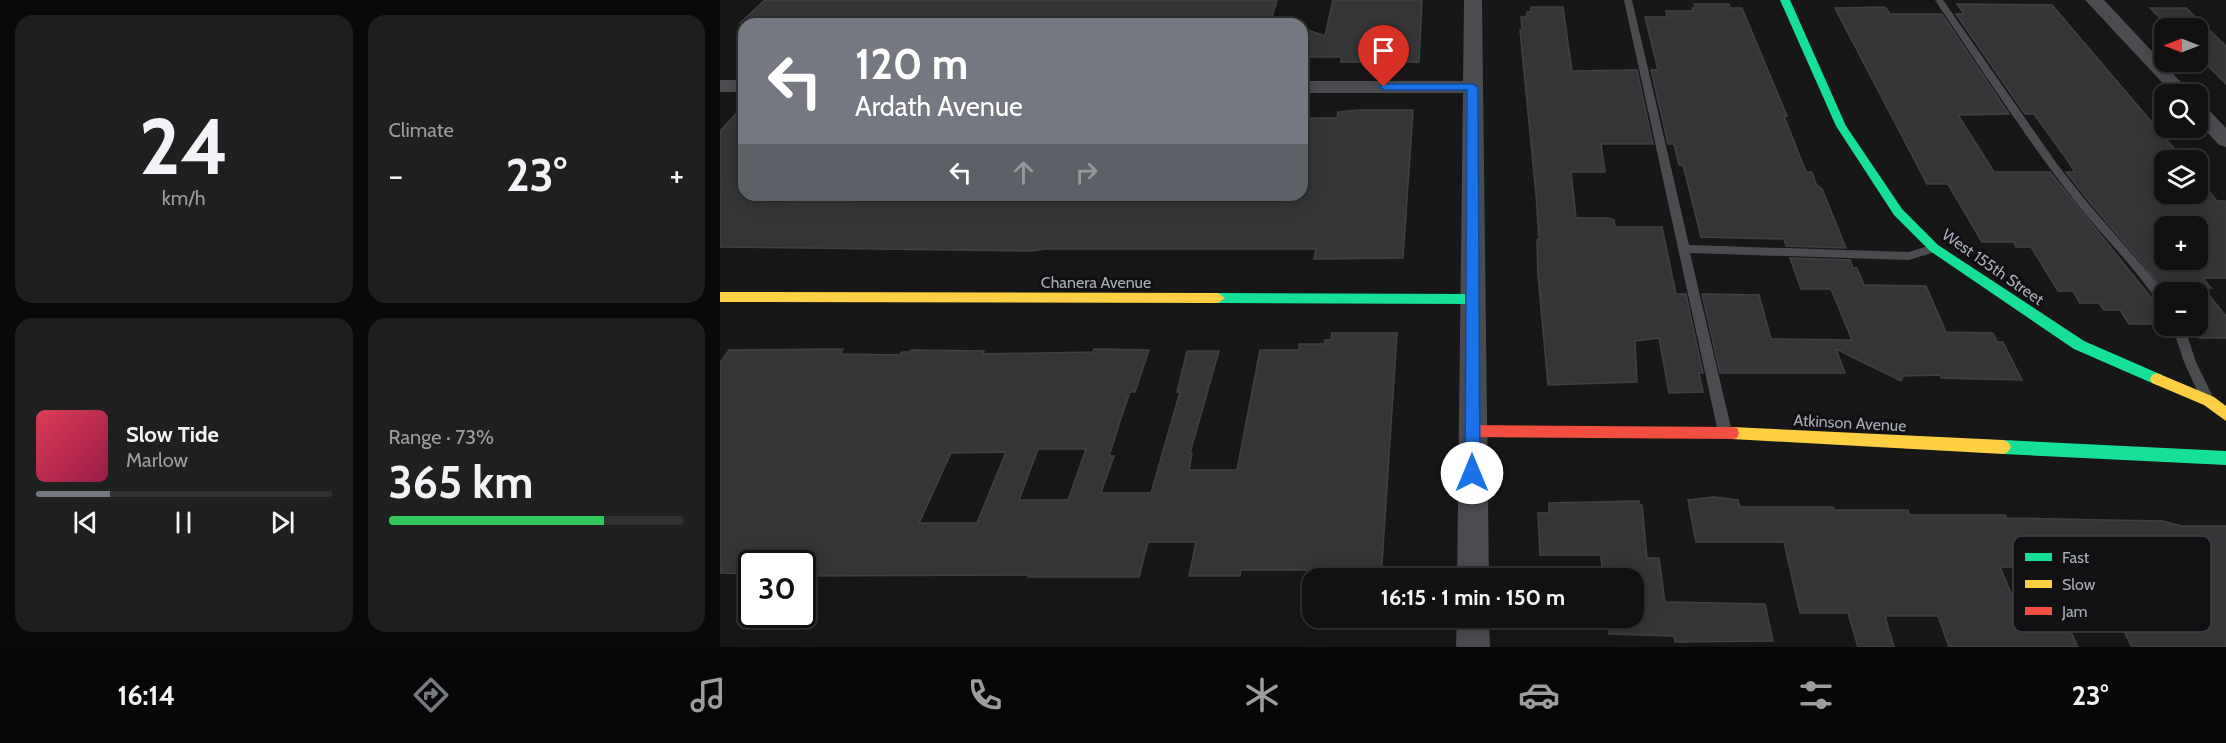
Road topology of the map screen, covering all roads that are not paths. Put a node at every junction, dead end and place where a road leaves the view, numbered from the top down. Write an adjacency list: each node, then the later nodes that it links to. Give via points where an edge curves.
1 (1473, 0): 10 (street)
2 (1628, 0): 14 (lane)
3 (1785, 0): 13 (street, West 155th Street, via 1841,126 1898,212)
4 (1939, 0): 15 (lane, via 2072,191)
5 (2094, 0): 6 (street)
6 (2174, 84)
7 (720, 86): 8 (street)
8 (738, 86)
9 (1308, 87): 10 (street)
10 (1473, 87): 17 (street)
11 (2208, 121): 12 (street)
12 (2226, 140)
13 (1934, 248): 14 (lane, via 1909,256); 19 (street, West 155th Street, via 2079,345)
14 (1686, 249): 22 (lane)
15 (2154, 284)
16 (720, 297): 17 (street, Chanera Avenue)
17 (1472, 299): 21 (street)
18 (2181, 336): 19 (lane)
19 (2209, 401): 20 (street, West 155th Street)
20 (2226, 415)
21 (1472, 430): 22 (street, Atkinson Avenue); 24 (street)
22 (1726, 433): 23 (street, Atkinson Avenue)
23 (2226, 458)
24 (1473, 568)
25 (1473, 628): 26 (street)
26 (1473, 647)

